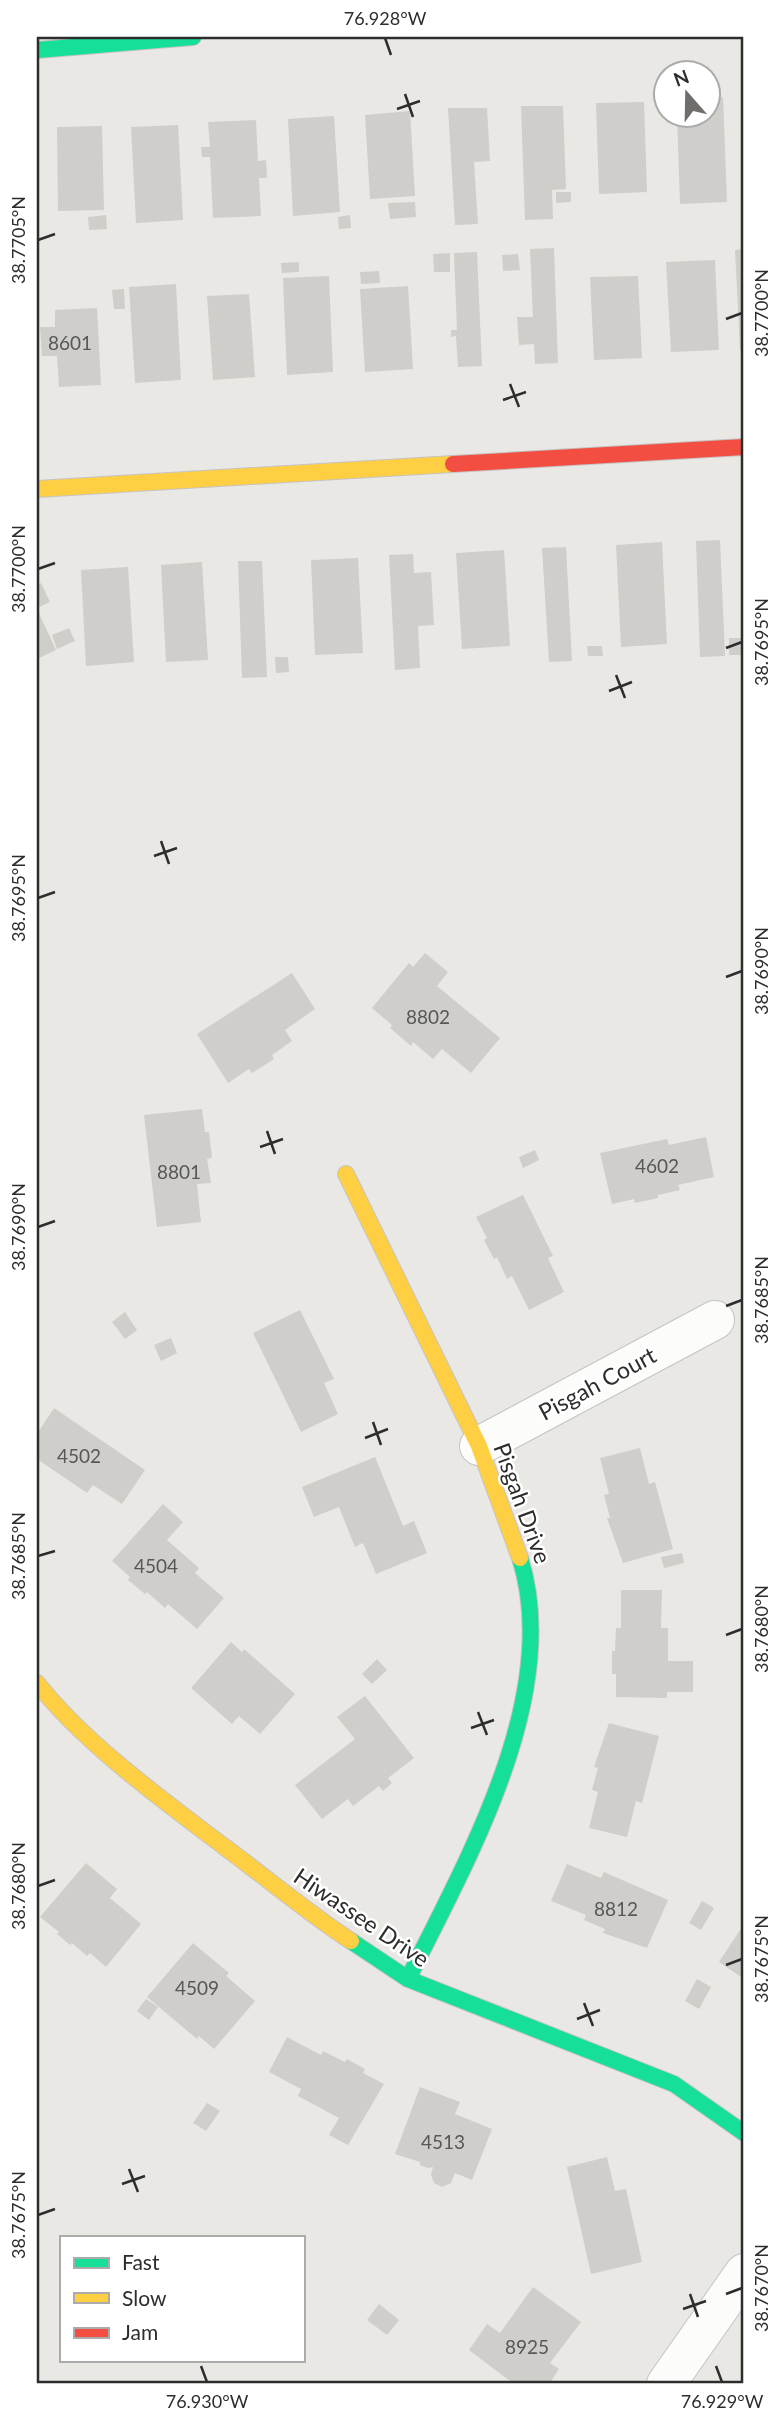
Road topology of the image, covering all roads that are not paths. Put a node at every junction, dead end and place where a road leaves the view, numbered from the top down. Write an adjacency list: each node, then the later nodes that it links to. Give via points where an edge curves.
1 (193, 37): 2 (street)
2 (37, 50)
3 (744, 447): 4 (street)
4 (37, 489)
5 (346, 1174): 7 (street, Pisgah Drive)
6 (715, 1320): 7 (street, Pisgah Court)
7 (479, 1446): 9 (street, Pisgah Drive, via 526,1577 530,1669 506,1766)
8 (37, 1683): 9 (street, Hiwassee Drive, via 104,1750 192,1822 338,1933)
9 (408, 1979): 10 (street, Hiwassee Drive, via 674,2084)
10 (744, 2133)
11 (744, 2273): 12 (street)
12 (666, 2384)

